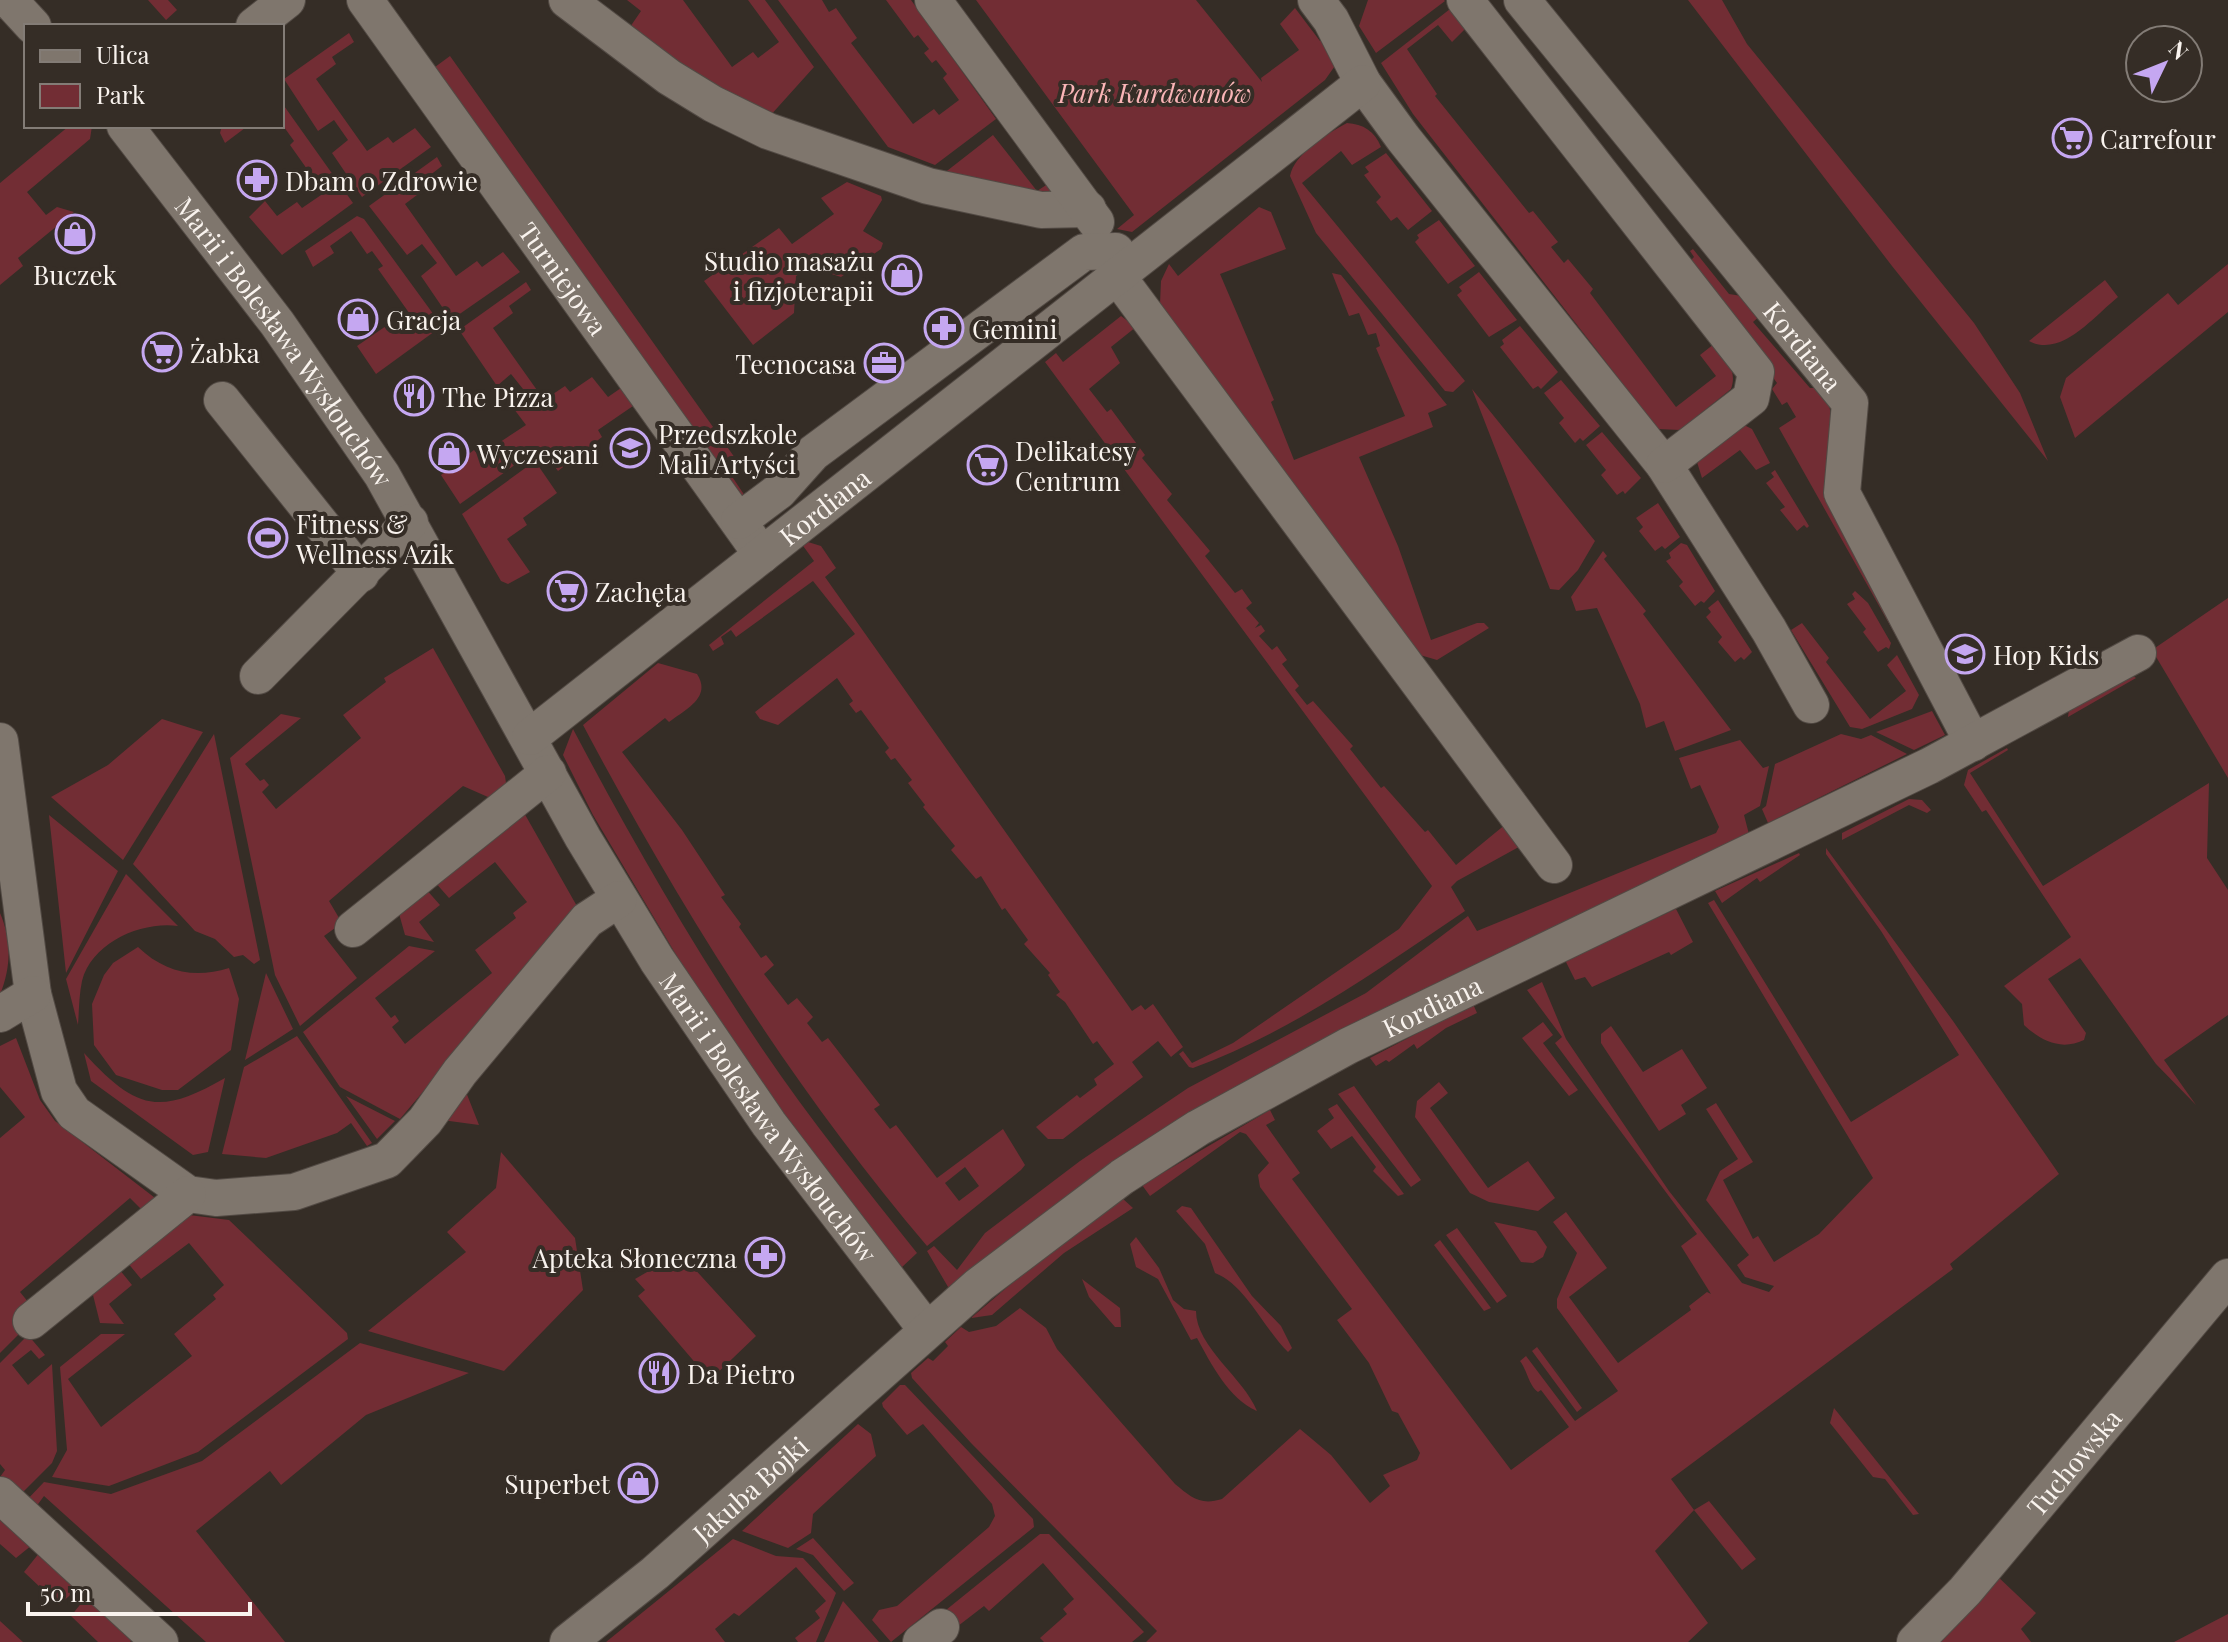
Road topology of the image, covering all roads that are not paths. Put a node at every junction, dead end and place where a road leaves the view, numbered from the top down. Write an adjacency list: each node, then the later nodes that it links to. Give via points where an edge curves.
1 (9, 0): 9 (street)
2 (287, 0): 10 (street)
3 (365, 0): 17 (street, Turniejowa)
4 (567, 0): 13 (street, via 669,77 768,131 928,186 1041,210)
5 (933, 0): 13 (street)
6 (1316, 0): 11 (street)
7 (1465, 0): 16 (street, Kordiana, via 1756,372 1751,398)
8 (1522, 0): 26 (street, Kordiana, via 1850,403 1842,493)
9 (31, 24)
10 (257, 24)
11 (1363, 83): 14 (street, Kordiana); 16 (street)
12 (128, 128): 18 (street, Marii i Bolesława Wysłouchów, via 277,323)
13 (1088, 209): 14 (street)
14 (1117, 264): 17 (street, via 1084,252 813,453 779,491); 19 (street, Kordiana); 28 (street)
15 (222, 400): 20 (street)
16 (1664, 465): 23 (street)
17 (739, 521): 19 (street, Turniejowa)
18 (410, 522): 20 (street); 24 (street, Marii i Bolesława Wysłouchów)
19 (762, 555): 24 (street, Kordiana)
20 (361, 574): 22 (street)
21 (2138, 653): 26 (street, Kordiana)
22 (258, 676)
23 (1811, 705)
24 (530, 737): 27 (street, Marii i Bolesława Wysłouchów)
25 (0, 741): 31 (street)
26 (1973, 743): 36 (street, Kordiana, via 1272,1086 1122,1177)
27 (548, 773): 29 (street, Marii i Bolesława Wysłouchów); 30 (street)
28 (1554, 865)
29 (619, 899): 33 (street, via 587,920 425,1121 387,1160 294,1192 216,1198); 36 (street, Marii i Bolesława Wysłouchów, via 769,1124)
30 (353, 929)
31 (33, 994): 32 (street); 33 (street, via 50,1068 74,1113)
32 (0, 1014)
33 (188, 1194): 35 (street)
34 (2228, 1277): 40 (street, Tuchowska, via 1965,1591)
35 (31, 1321)
36 (926, 1329): 39 (street, Jakuba Bojki, via 786,1459)
37 (0, 1495): 38 (street)
38 (160, 1642)
39 (568, 1642)
40 (1915, 1642)

